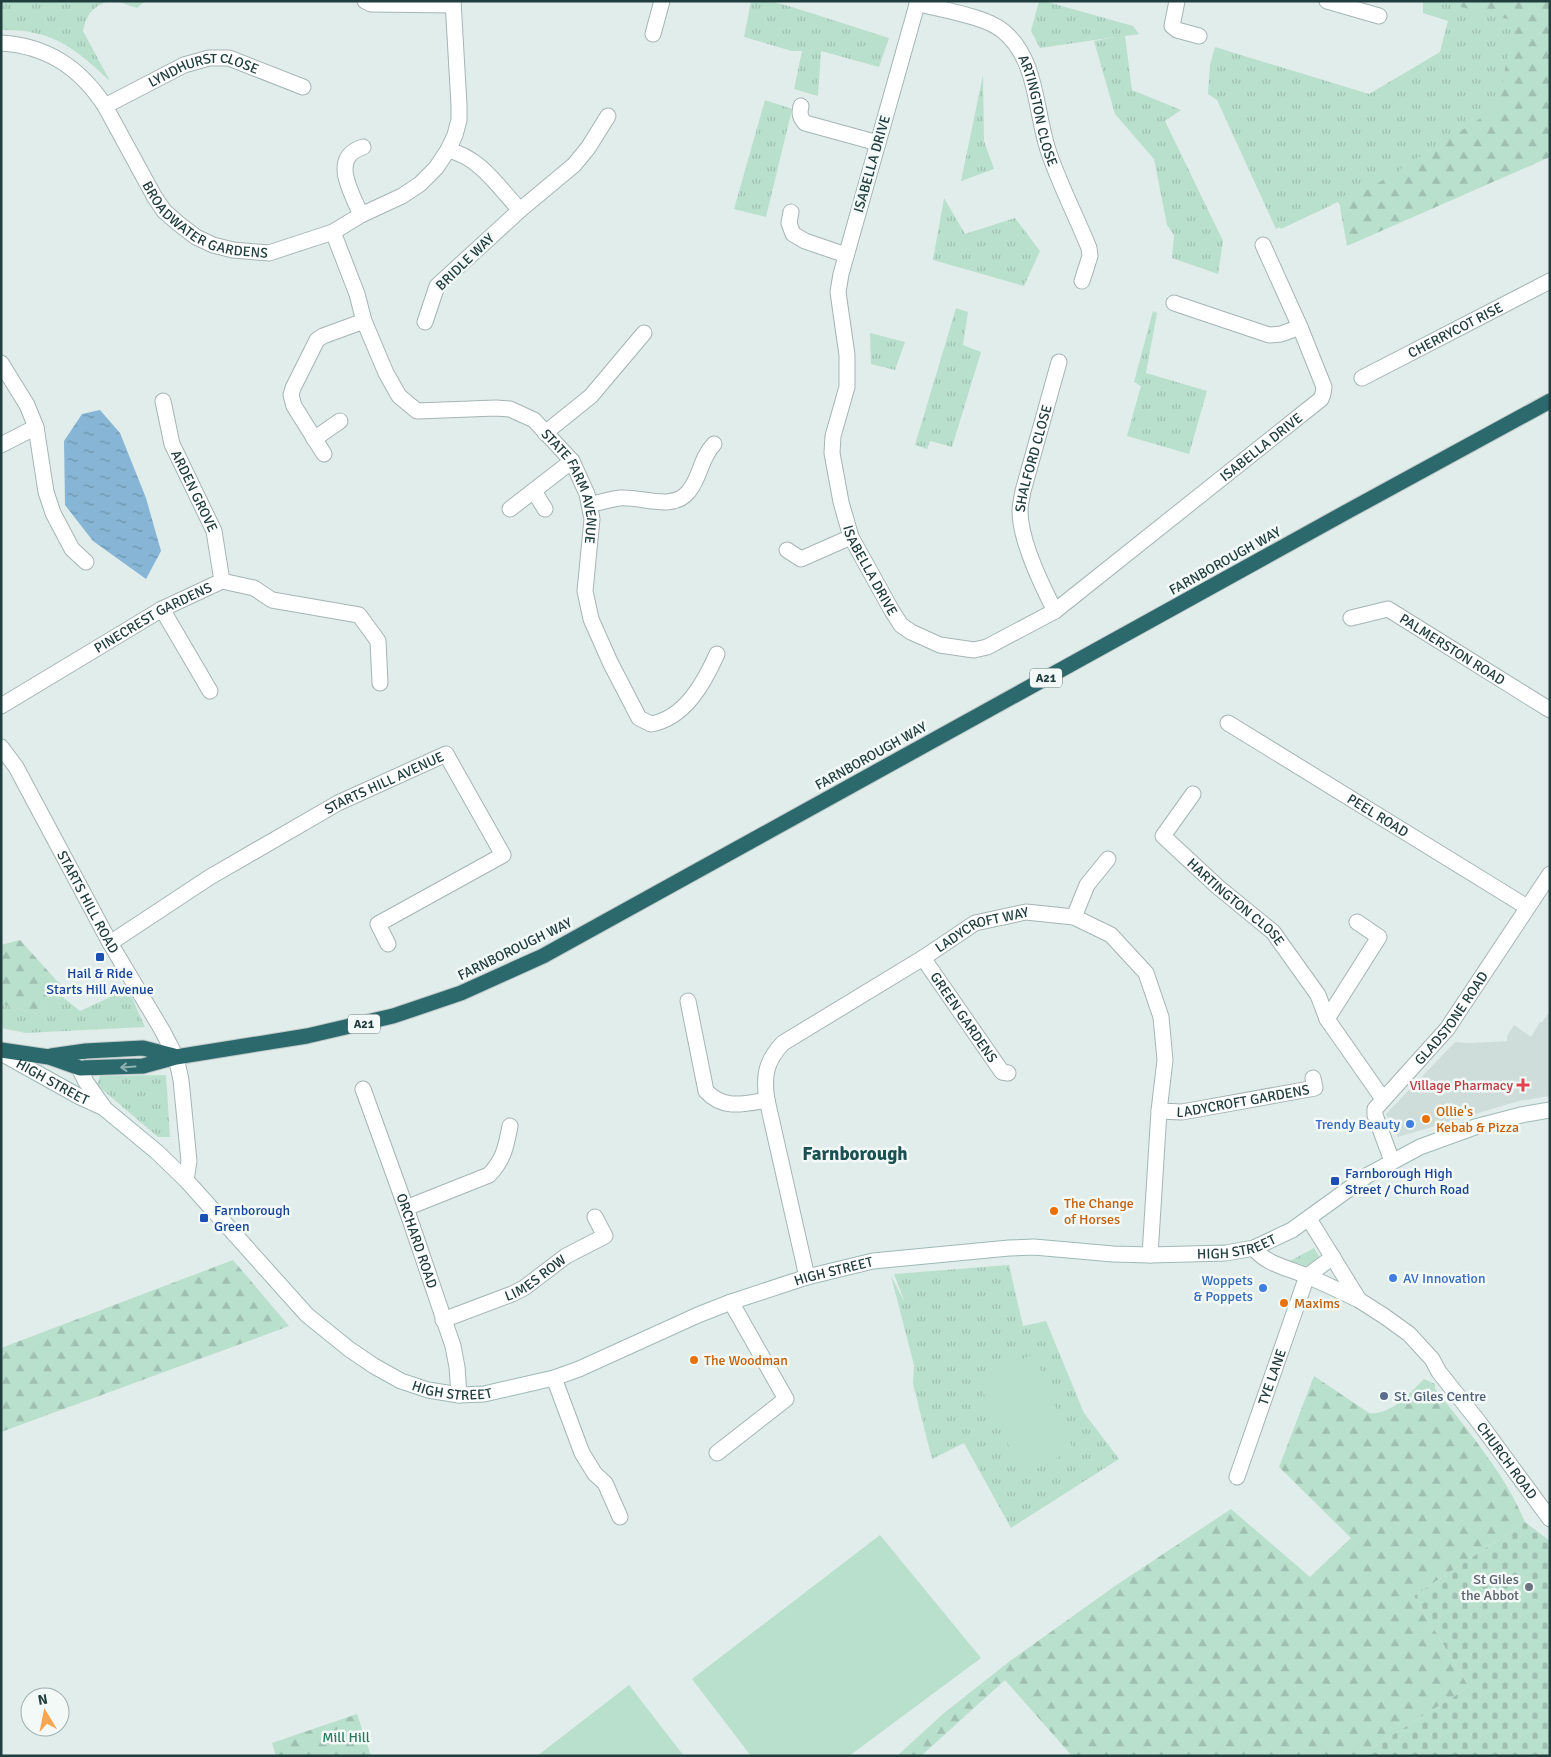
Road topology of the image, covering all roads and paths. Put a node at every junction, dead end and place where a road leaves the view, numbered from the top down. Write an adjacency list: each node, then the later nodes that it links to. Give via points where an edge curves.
1 (365, 1): 6 (street, via 371,4)
2 (662, 1): 8 (street)
3 (1177, 1): 9 (street, via 1172,26)
4 (1327, 1): 7 (street)
5 (917, 2): 15 (street, ISABELLA DRIVE); 24 (street, ARTINGTON CLOSE, via 990,23 1003,31 1020,50 1030,73 1050,156 1089,248 1090,256)
6 (453, 3): 17 (street, BROADWATER GARDENS, via 459,120)
7 (1379, 16)
8 (653, 34)
9 (1199, 36)
10 (1, 43): 12 (street, BROADWATER GARDENS, via 39,50 56,58 82,76)
11 (303, 87): 12 (street, LYNDHURST CLOSE, via 229,58 209,58 184,65)
12 (104, 106): 21 (street, BROADWATER GARDENS, via 164,211 196,237 233,250 270,253)
13 (801, 106): 15 (street, via 800,118 805,124)
14 (608, 116): 18 (street, BRIDLE WAY, via 574,164)
15 (878, 143): 23 (street, ISABELLA DRIVE)
16 (363, 147): 20 (street, via 348,157 345,174)
17 (448, 150): 18 (street, via 468,157 479,166); 20 (street, BROADWATER GARDENS, via 420,184)
18 (520, 210): 28 (street, BRIDLE WAY, via 437,286)
19 (791, 212): 23 (street, via 789,223 793,234)
20 (361, 215): 21 (street, BROADWATER GARDENS)
21 (333, 232): 27 (street, STATE FARM AVENUE)
22 (1263, 245): 29 (street, ISABELLA DRIVE)
23 (846, 255): 48 (street, ISABELLA DRIVE, via 838,292 847,354 846,387 833,436 832,453)
24 (1082, 281)
25 (1550, 281): 33 (street, CHERRYCOT RISE)
26 (1174, 303): 29 (street, via 1269,335)
27 (364, 321): 38 (street, STATE FARM AVENUE, via 393,388 416,412 510,409 534,420); 39 (street, via 317,340 293,388 294,406)
28 (425, 322)
29 (1300, 327): 53 (street, ISABELLA DRIVE, via 1324,387 1321,399)
30 (644, 333): 38 (street, via 591,396)
31 (1059, 362): 53 (street, SHALFORD CLOSE, via 1020,511 1028,549)
32 (1, 363): 37 (street, via 27,405)
33 (1362, 378)
34 (163, 401): 51 (street, ARDEN GROVE, via 172,444 214,531)
35 (1550, 401): 76 (highway, FARNBOROUGH WAY / A21, via 515,969 462,994 384,1019 306,1036)
36 (340, 421): 39 (street)
37 (36, 427): 41 (street); 50 (street, via 46,492 53,513 72,550)
38 (545, 433): 43 (street, STATE FARM AVENUE)
39 (314, 438): 42 (street)
40 (714, 444): 45 (street, via 689,491 676,501 620,498)
41 (1, 445)
42 (324, 454)
43 (572, 461): 44 (street); 45 (street, STATE FARM AVENUE)
44 (534, 491): 46 (street); 47 (street)
45 (590, 504): 55 (street, STATE FARM AVENUE, via 587,607 610,662 639,718 650,724 679,711 700,688)
46 (545, 508)
47 (510, 509)
48 (851, 536): 49 (street, via 801,559); 53 (street, ISABELLA DRIVE, via 902,625 933,642 960,649 987,647)
49 (787, 550)
50 (86, 562)
51 (222, 581): 52 (street, PINECREST GARDENS); 56 (street, PINECREST GARDENS, via 254,588 272,600 359,614 378,641)
52 (162, 609): 57 (street); 58 (street, PINECREST GARDENS)
53 (1055, 611)
54 (1351, 618): 59 (street, PALMERSTON ROAD, via 1388,609)
55 (717, 654)
56 (380, 683)
57 (210, 691)
58 (1, 706)
59 (1550, 710)
60 (1228, 723): 65 (street, PEEL ROAD)
61 (1, 747): 68 (street, STARTS HILL ROAD, via 16,766)
62 (1193, 794): 72 (street, HARTINGTON CLOSE, via 1162,836 1273,932 1318,995)
63 (1108, 859): 66 (street, via 1088,885)
64 (1550, 874): 65 (street, GLADSTONE ROAD)
65 (1527, 908): 81 (street, GLADSTONE ROAD, via 1447,1029)
66 (1074, 917): 70 (street, LADYCROFT WAY, via 1026,912 975,923); 85 (street, LADYCROFT WAY, via 1111,935 1146,973 1162,1018 1164,1060)
67 (1357, 922): 72 (street, via 1379,937)
68 (110, 943): 69 (street, STARTS HILL AVENUE, via 210,877 338,803 446,754 503,855 378,924); 76 (street, STARTS HILL ROAD)
69 (388, 944)
70 (923, 958): 78 (street, GREEN GARDENS, via 1002,1072); 82 (street, LADYCROFT WAY, via 783,1042 767,1070 764,1082)
71 (688, 1001): 82 (street, via 706,1091 723,1103)
72 (1327, 1019): 81 (street, HARTINGTON CLOSE)
73 (1, 1052): 75 (highway, A21); 83 (street, HIGH STREET)
74 (66, 1054): 75 (highway, A21); 76 (highway, A21, via 143,1048); 77 (street, HIGH STREET)
75 (49, 1057): 77 (highway, A21)
76 (176, 1057): 77 (highway, A21, one-way to 77, via 143,1066); 88 (street, via 189,1161)
77 (80, 1068): 83 (street, HIGH STREET)
78 (1008, 1073)
79 (1313, 1078): 85 (street, LADYCROFT GARDENS, via 1315,1088 1182,1112)
80 (363, 1089): 89 (street, ORCHARD ROAD)
81 (1383, 1099): 87 (street, GLADSTONE ROAD, via 1375,1108 1375,1115)
82 (767, 1100): 96 (street, LADYCROFT WAY)
83 (105, 1109): 88 (street, HIGH STREET)
84 (1550, 1110): 87 (street, HIGH STREET, via 1461,1131)
85 (1159, 1111): 93 (street, LADYCROFT WAY)
86 (510, 1126): 89 (street, via 499,1165 489,1175)
87 (1392, 1161): 91 (street, HIGH STREET)
88 (186, 1180): 101 (street, HIGH STREET, via 307,1315 327,1333 401,1381)
89 (406, 1208): 99 (street, ORCHARD ROAD)
90 (595, 1217): 99 (street, LIMES ROW, via 605,1236 566,1256 524,1288)
91 (1309, 1219): 92 (street, HIGH STREET, via 1279,1238); 94 (street, CHURCH ROAD)
92 (1254, 1248): 93 (street, HIGH STREET, via 1217,1253); 95 (street, CHURCH ROAD, via 1268,1261)
93 (1150, 1255): 96 (street, HIGH STREET, via 1034,1247 977,1250 873,1261)
94 (1333, 1257): 95 (street); 97 (street, CHURCH ROAD)
95 (1307, 1276): 97 (street, CHURCH ROAD); 103 (street, TYE LANE)
96 (808, 1277): 98 (street, HIGH STREET)
97 (1359, 1300): 105 (street, CHURCH ROAD, via 1408,1334 1432,1359)
98 (731, 1302): 100 (street, HIGH STREET); 102 (street, via 786,1399)
99 (443, 1320): 101 (street, ORCHARD ROAD, via 456,1360)
100 (554, 1378): 101 (street, HIGH STREET, via 492,1392); 104 (street, via 582,1453 605,1483)
101 (459, 1395)
102 (717, 1453)
103 (1237, 1477)
104 (620, 1517)
105 (1550, 1519)

